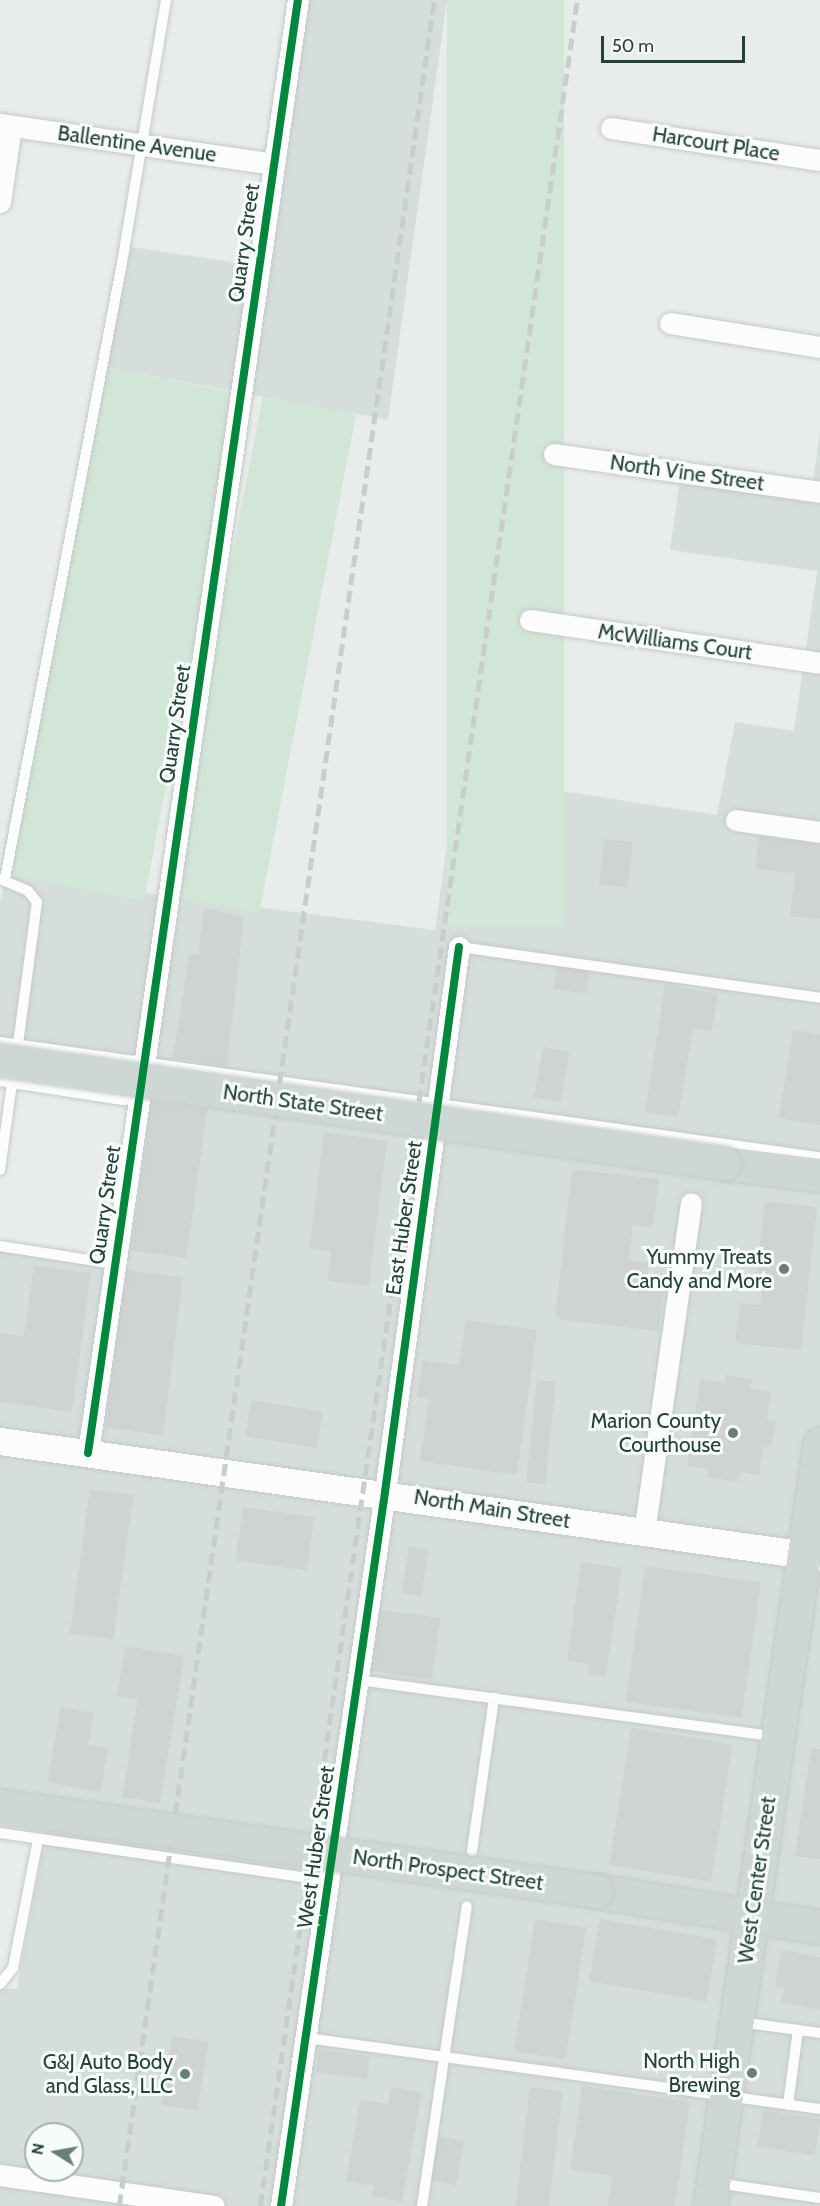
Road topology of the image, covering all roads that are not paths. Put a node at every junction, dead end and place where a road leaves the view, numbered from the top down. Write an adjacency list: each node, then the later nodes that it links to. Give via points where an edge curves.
1 (166, 0): 5 (lane)
2 (298, 0): 7 (street, Quarry Street)
3 (6, 125): 5 (street, Ballentine Avenue); 8 (street)
4 (611, 128): 6 (street, Harcourt Place)
5 (139, 144): 7 (street, Ballentine Avenue); 17 (lane, via 120,275)
6 (820, 160)
7 (274, 164): 21 (street, Quarry Street)
8 (0, 202)
9 (670, 323): 10 (street)
10 (820, 347)
11 (554, 453): 12 (street, North Vine Street)
12 (820, 492)
13 (530, 620): 14 (street, McWilliams Court)
14 (820, 663)
15 (736, 820): 16 (street)
16 (820, 832)
17 (2, 879): 22 (lane, via 28,891 37,903)
18 (459, 947): 19 (lane); 25 (street, East Huber Street)
19 (820, 998)
20 (0, 1042): 22 (lane)
21 (144, 1061): 22 (lane); 24 (street, Quarry Street); 25 (lane)
22 (10, 1062): 23 (lane); 24 (lane, via 123,1100); 29 (main road, North State Street, bridge); 30 (lane)
23 (0, 1081)
24 (146, 1096): 36 (street, Quarry Street)
25 (438, 1102): 27 (street, East Huber Street); 28 (lane, via 818,1158)
26 (265, 1111): 27 (lane)
27 (434, 1132): 29 (lane); 40 (street, East Huber Street)
28 (820, 1165)
29 (722, 1169): 31 (main road, North State Street)
30 (0, 1170)
31 (820, 1175)
32 (820, 1180): 33 (lane, via 815,1187)
33 (762, 1181)
34 (691, 1203): 41 (street)
35 (0, 1246): 36 (lane)
36 (115, 1264): 39 (street, Quarry Street)
37 (0, 1441): 39 (street, North Main Street)
38 (820, 1444): 42 (main road, West Center Street)
39 (88, 1453): 40 (street, North Main Street)
40 (385, 1492): 41 (street, North Main Street); 43 (street, West Huber Street)
41 (644, 1533): 42 (street, North Main Street)
42 (813, 1556): 45 (main road, West Center Street)
43 (358, 1680): 44 (lane); 50 (street, West Huber Street)
44 (494, 1698): 45 (lane); 49 (lane)
45 (776, 1736): 52 (main road, West Center Street)
46 (0, 1806): 52 (main road, North Prospect Street, bridge, via 596,1891)
47 (0, 1833): 48 (lane)
48 (38, 1839): 50 (lane); 54 (lane, via 13,1968)
49 (472, 1851)
50 (329, 1881): 58 (street, West Huber Street)
51 (467, 1906): 59 (lane)
52 (752, 1918): 53 (main road, North Prospect Street); 55 (main road, West Center Street)
53 (820, 1927)
54 (0, 1984)
55 (736, 2021): 56 (lane); 60 (main road, West Center Street)
56 (798, 2030): 57 (lane); 61 (lane)
57 (820, 2033)
58 (307, 2038): 59 (lane); 67 (street, West Huber Street)
59 (445, 2057): 60 (lane); 68 (lane)
60 (725, 2096): 61 (lane); 64 (main road, West Center Street)
61 (788, 2105): 62 (lane)
62 (820, 2109)
63 (0, 2175): 66 (street)
64 (712, 2194): 65 (lane)
65 (820, 2198)
66 (214, 2206)
67 (281, 2206)
68 (422, 2206)

